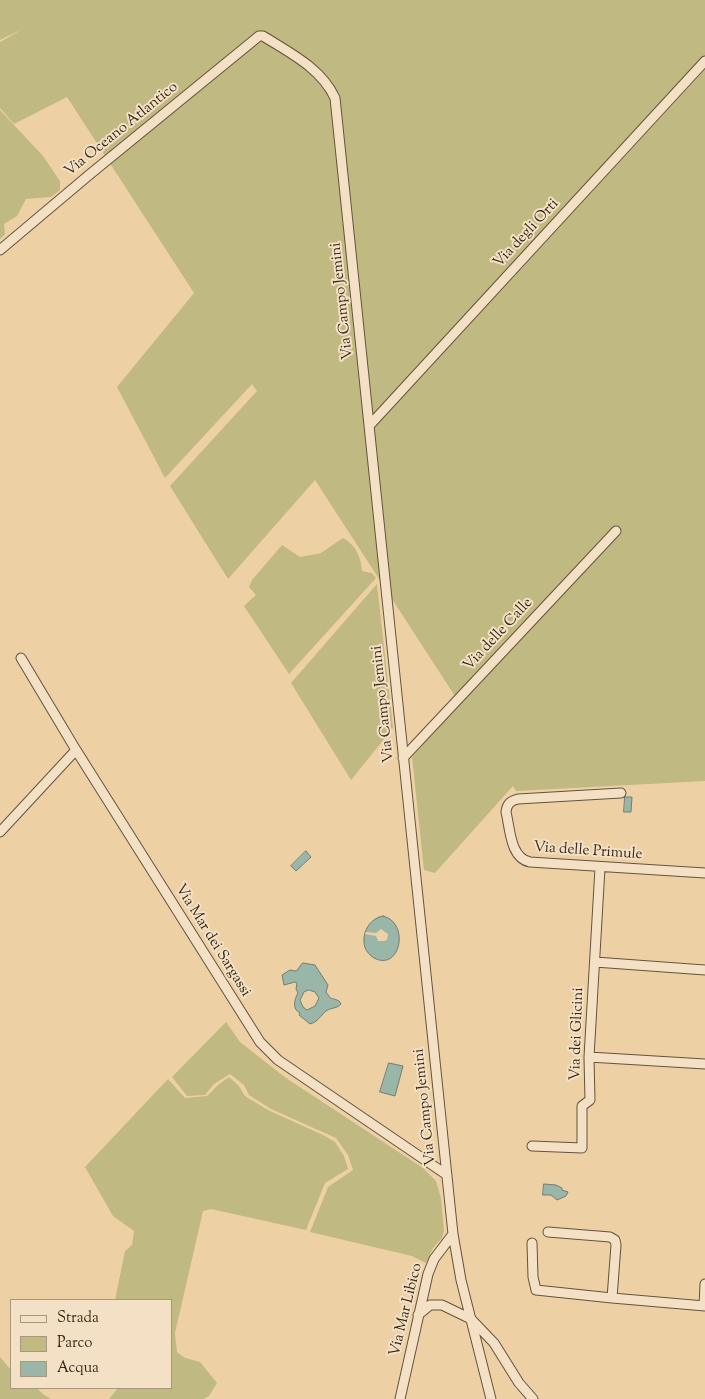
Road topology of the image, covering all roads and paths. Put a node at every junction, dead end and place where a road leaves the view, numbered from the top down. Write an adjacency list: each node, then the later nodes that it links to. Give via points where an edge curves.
1 (263, 36): 3 (street, Via Oceano Atlantico, via 255,38); 4 (street, Via Campo Jemini, via 306,63 324,80 335,98)
2 (705, 61): 4 (street, Via degli Orti)
3 (0, 250)
4 (369, 426): 8 (street, Via Campo Jemini)
5 (616, 531): 8 (street, Via delle Calle)
6 (21, 658): 7 (street, Via Mar dei Sargassi)
7 (76, 750): 10 (street); 18 (street, Via Mar dei Sargassi, via 264,1048)
8 (403, 758): 18 (street, Via Campo Jemini)
9 (621, 793): 11 (street, Via delle Primule, via 518,799 507,806 513,845 522,859)
10 (0, 832)
11 (600, 868): 12 (street, Via delle Primule); 13 (street, Via dei Glicini)
12 (705, 873)
13 (595, 962): 14 (street); 15 (street, Via dei Glicini)
14 (705, 970)
15 (589, 1057): 16 (street); 17 (street, Via dei Glicini, via 590,1100 582,1106 582,1148)
16 (705, 1064)
17 (532, 1146)
18 (447, 1175): 20 (street, Via Campo Jemini)
19 (548, 1232): 23 (street, via 615,1240)
20 (453, 1234): 25 (street, Via Mar Libico, via 431,1267); 26 (street, Via Campo Jemini)
21 (532, 1243): 23 (street, via 536,1290)
22 (705, 1284): 24 (street)
23 (612, 1298): 24 (street)
24 (704, 1306)
25 (418, 1315): 26 (street, via 430,1305 442,1305); 27 (street, Via Mar Libico)
26 (470, 1319): 28 (street, Via Campo Jemini); 29 (street, via 494,1343)
27 (400, 1399)
28 (491, 1399)
29 (533, 1399)

